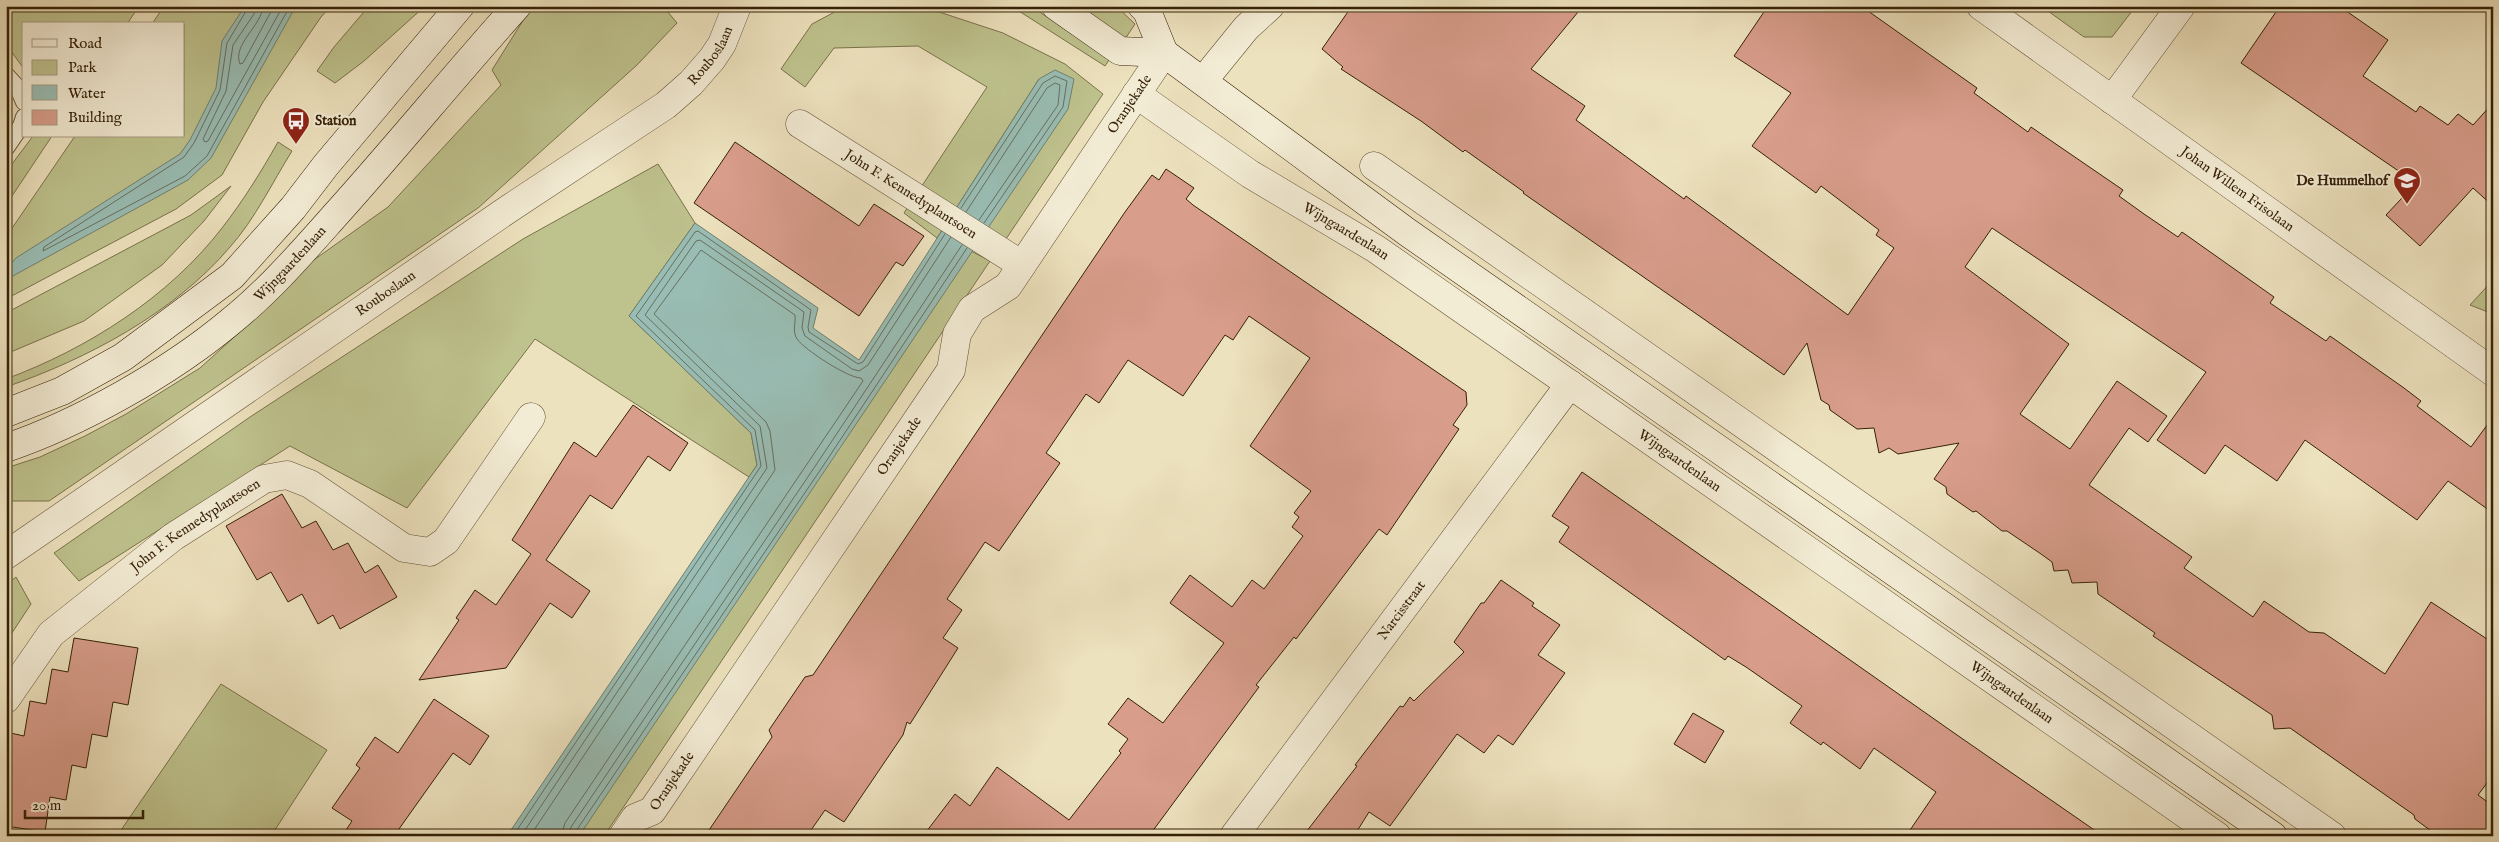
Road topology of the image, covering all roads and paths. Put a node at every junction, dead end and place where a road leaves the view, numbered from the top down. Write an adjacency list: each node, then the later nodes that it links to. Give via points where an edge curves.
1 (460, 6): 24 (street, via 293,208 232,276 123,357 62,391)
2 (517, 6): 26 (street, Wijngaardenlaan, via 310,243 262,294 229,323 118,398)
3 (737, 6): 27 (street, Rouboslaan, via 712,59 666,105)
4 (1056, 6): 9 (street, via 1120,51)
5 (1142, 6): 9 (street)
6 (1270, 6): 11 (street, via 1246,28)
7 (1980, 6): 14 (street, Johan Willem Frisolaan)
8 (2181, 6): 14 (street)
9 (1164, 53): 11 (street); 12 (street, Oranjekade)
10 (6, 74): 13 (lane)
11 (1203, 81): 19 (street)
12 (1136, 94): 21 (street, Oranjekade); 23 (street, Wijngaardenlaan, via 1250,174 1376,249)
13 (22, 97)
14 (2112, 100): 22 (street, Johan Willem Frisolaan)
15 (800, 124): 21 (street, John F. Kennedyplantsoen)
16 (22, 126): 17 (lane)
17 (6, 148)
18 (1374, 166): 20 (street)
19 (1407, 232): 20 (street); 32 (street)
20 (1471, 234): 33 (street)
21 (1022, 265): 29 (street, Oranjekade, via 1008,286 972,309 956,334 951,370 652,811 635,818)
22 (2492, 371)
23 (1570, 384): 30 (street, Narcisstraat); 31 (street, Wijngaardenlaan)
24 (6, 413)
25 (531, 417): 28 (street, John F. Kennedyplantsoen, via 446,540 430,552 404,548 310,484 287,476 264,479 172,537 51,634)
26 (6, 448)
27 (6, 555)
28 (6, 699)
29 (623, 836)
30 (1234, 836)
31 (2217, 836)
32 (2273, 836)
33 (2332, 836)

